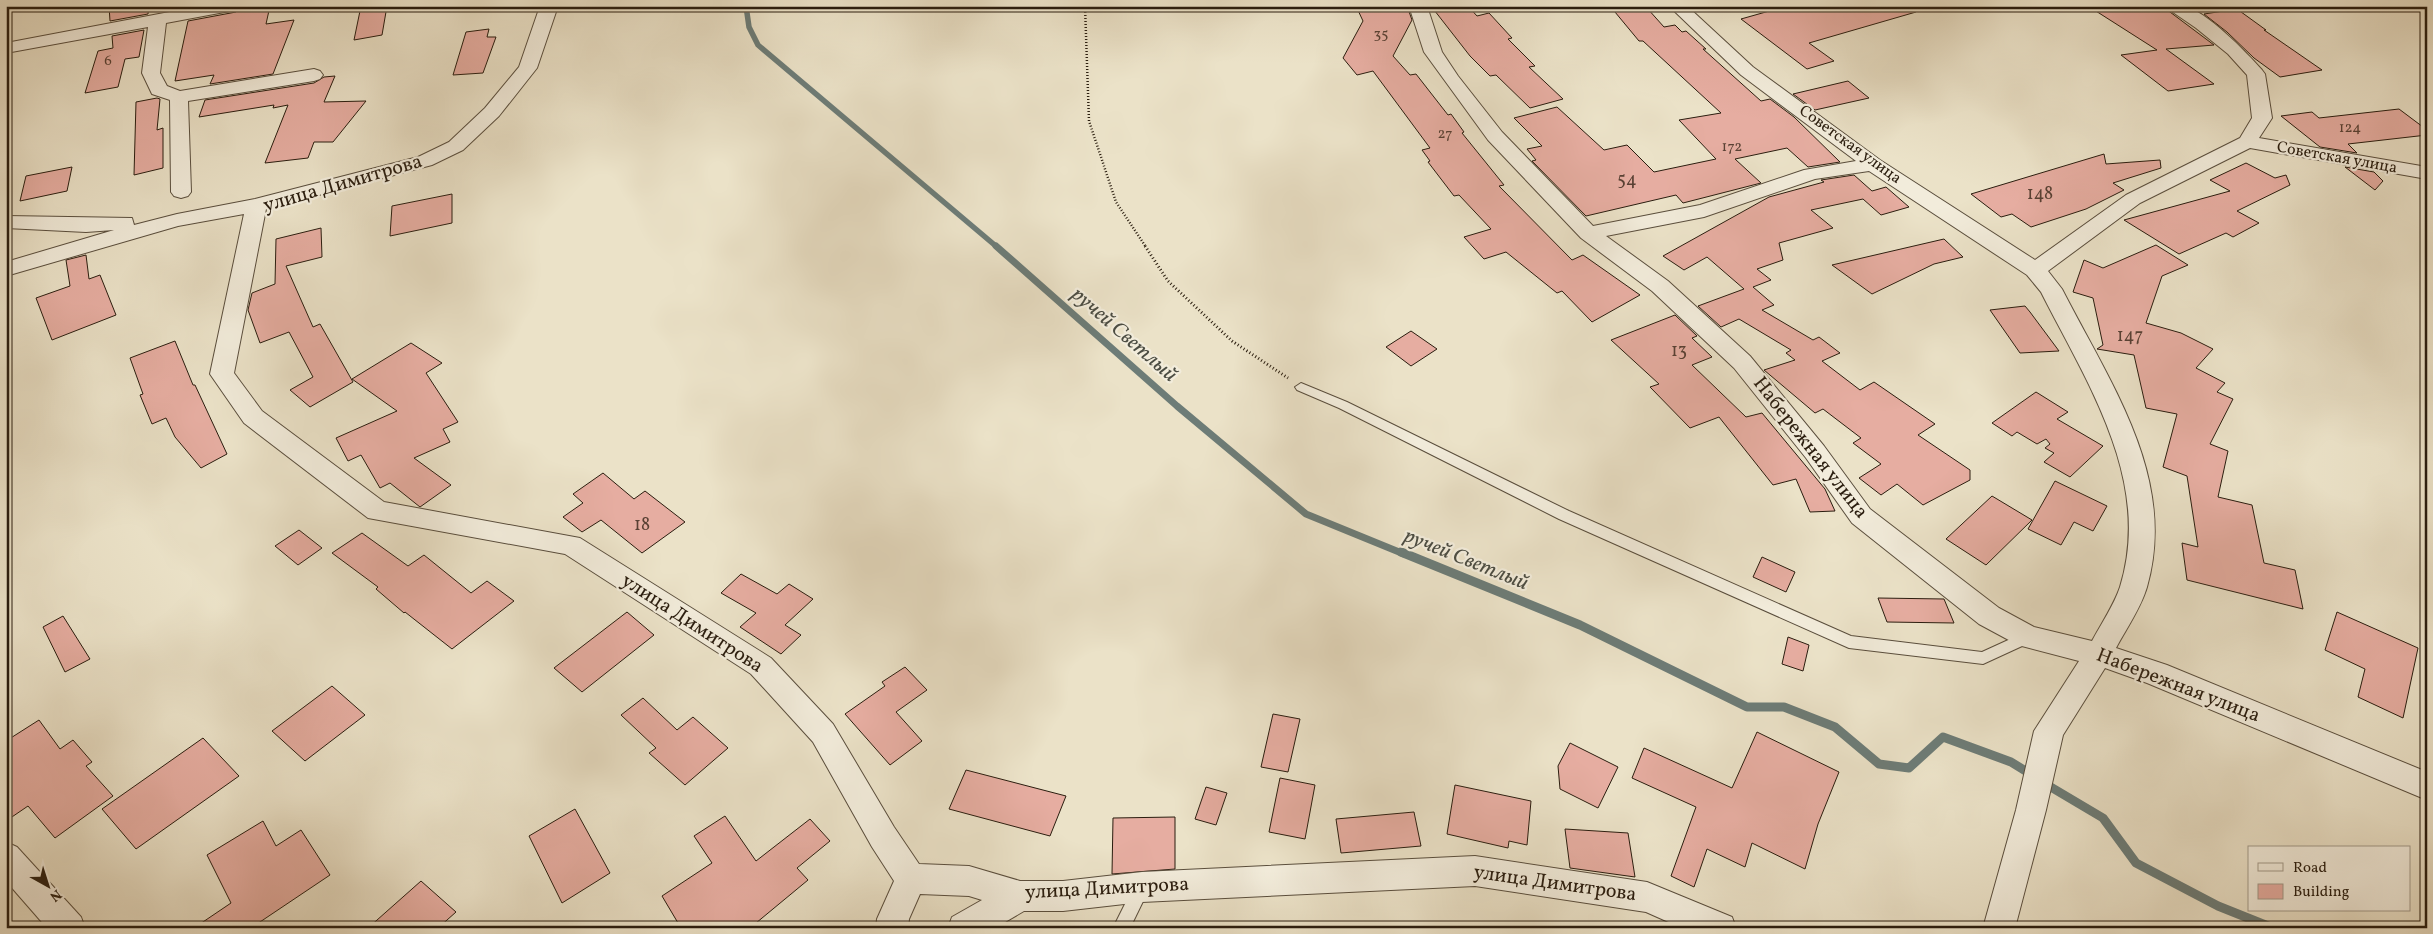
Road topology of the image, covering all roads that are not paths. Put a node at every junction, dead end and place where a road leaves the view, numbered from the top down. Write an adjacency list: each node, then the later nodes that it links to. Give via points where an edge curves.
1 (230, 6): 6 (street)
2 (548, 6): 14 (street, улица Димитрова, via 528,68 492,112 456,146 425,161)
3 (1418, 6): 17 (street, Набережная улица, via 1433,52 1450,79 1495,136)
4 (1676, 6): 11 (street, Советская улица, via 1747,71)
5 (2172, 6): 10 (street, Советская улица, via 2202,24 2234,50 2256,74 2262,118)
6 (158, 20): 7 (street); 9 (street, via 151,73 159,90)
7 (6, 48)
8 (314, 75): 9 (street)
9 (179, 97): 13 (street)
10 (2247, 142): 12 (street, Советская улица); 19 (street, via 2133,199)
11 (1874, 164): 17 (street, via 1811,174 1704,211); 19 (street, Советская улица)
12 (2427, 172)
13 (181, 192)
14 (256, 205): 15 (street); 25 (street, улица Димитрова, via 222,374 253,417 377,511 571,545 761,666 823,733 882,837)
15 (177, 220): 16 (street, via 86,225); 18 (street)
16 (6, 222)
17 (1588, 233): 21 (street, Набережная улица, via 1660,286 1742,362 1815,452 1861,516 1989,616)
18 (6, 269)
19 (2035, 270): 22 (street, Советская улица, via 2051,289 2116,418 2135,468 2143,514 2142,550 2133,589)
20 (1301, 387): 21 (lane, via 1564,515 1849,642 1983,658)
21 (2028, 637): 22 (street, Набережная улица)
22 (2099, 654): 23 (street, Набережная улица, via 2157,674); 33 (street, via 2049,731 2032,810)
23 (2427, 786)
24 (6, 857): 28 (street)
25 (911, 879): 27 (street, улица Димитрова, via 969,881); 29 (street)
26 (1142, 887): 27 (street, улица Димитрова, via 1062,896); 31 (lane); 32 (street, улица Димитрова, via 1475,871 1647,897)
27 (1020, 896): 30 (street)
28 (69, 928)
29 (892, 928)
30 (964, 928)
31 (1121, 928)
32 (1720, 928)
33 (1999, 928)

